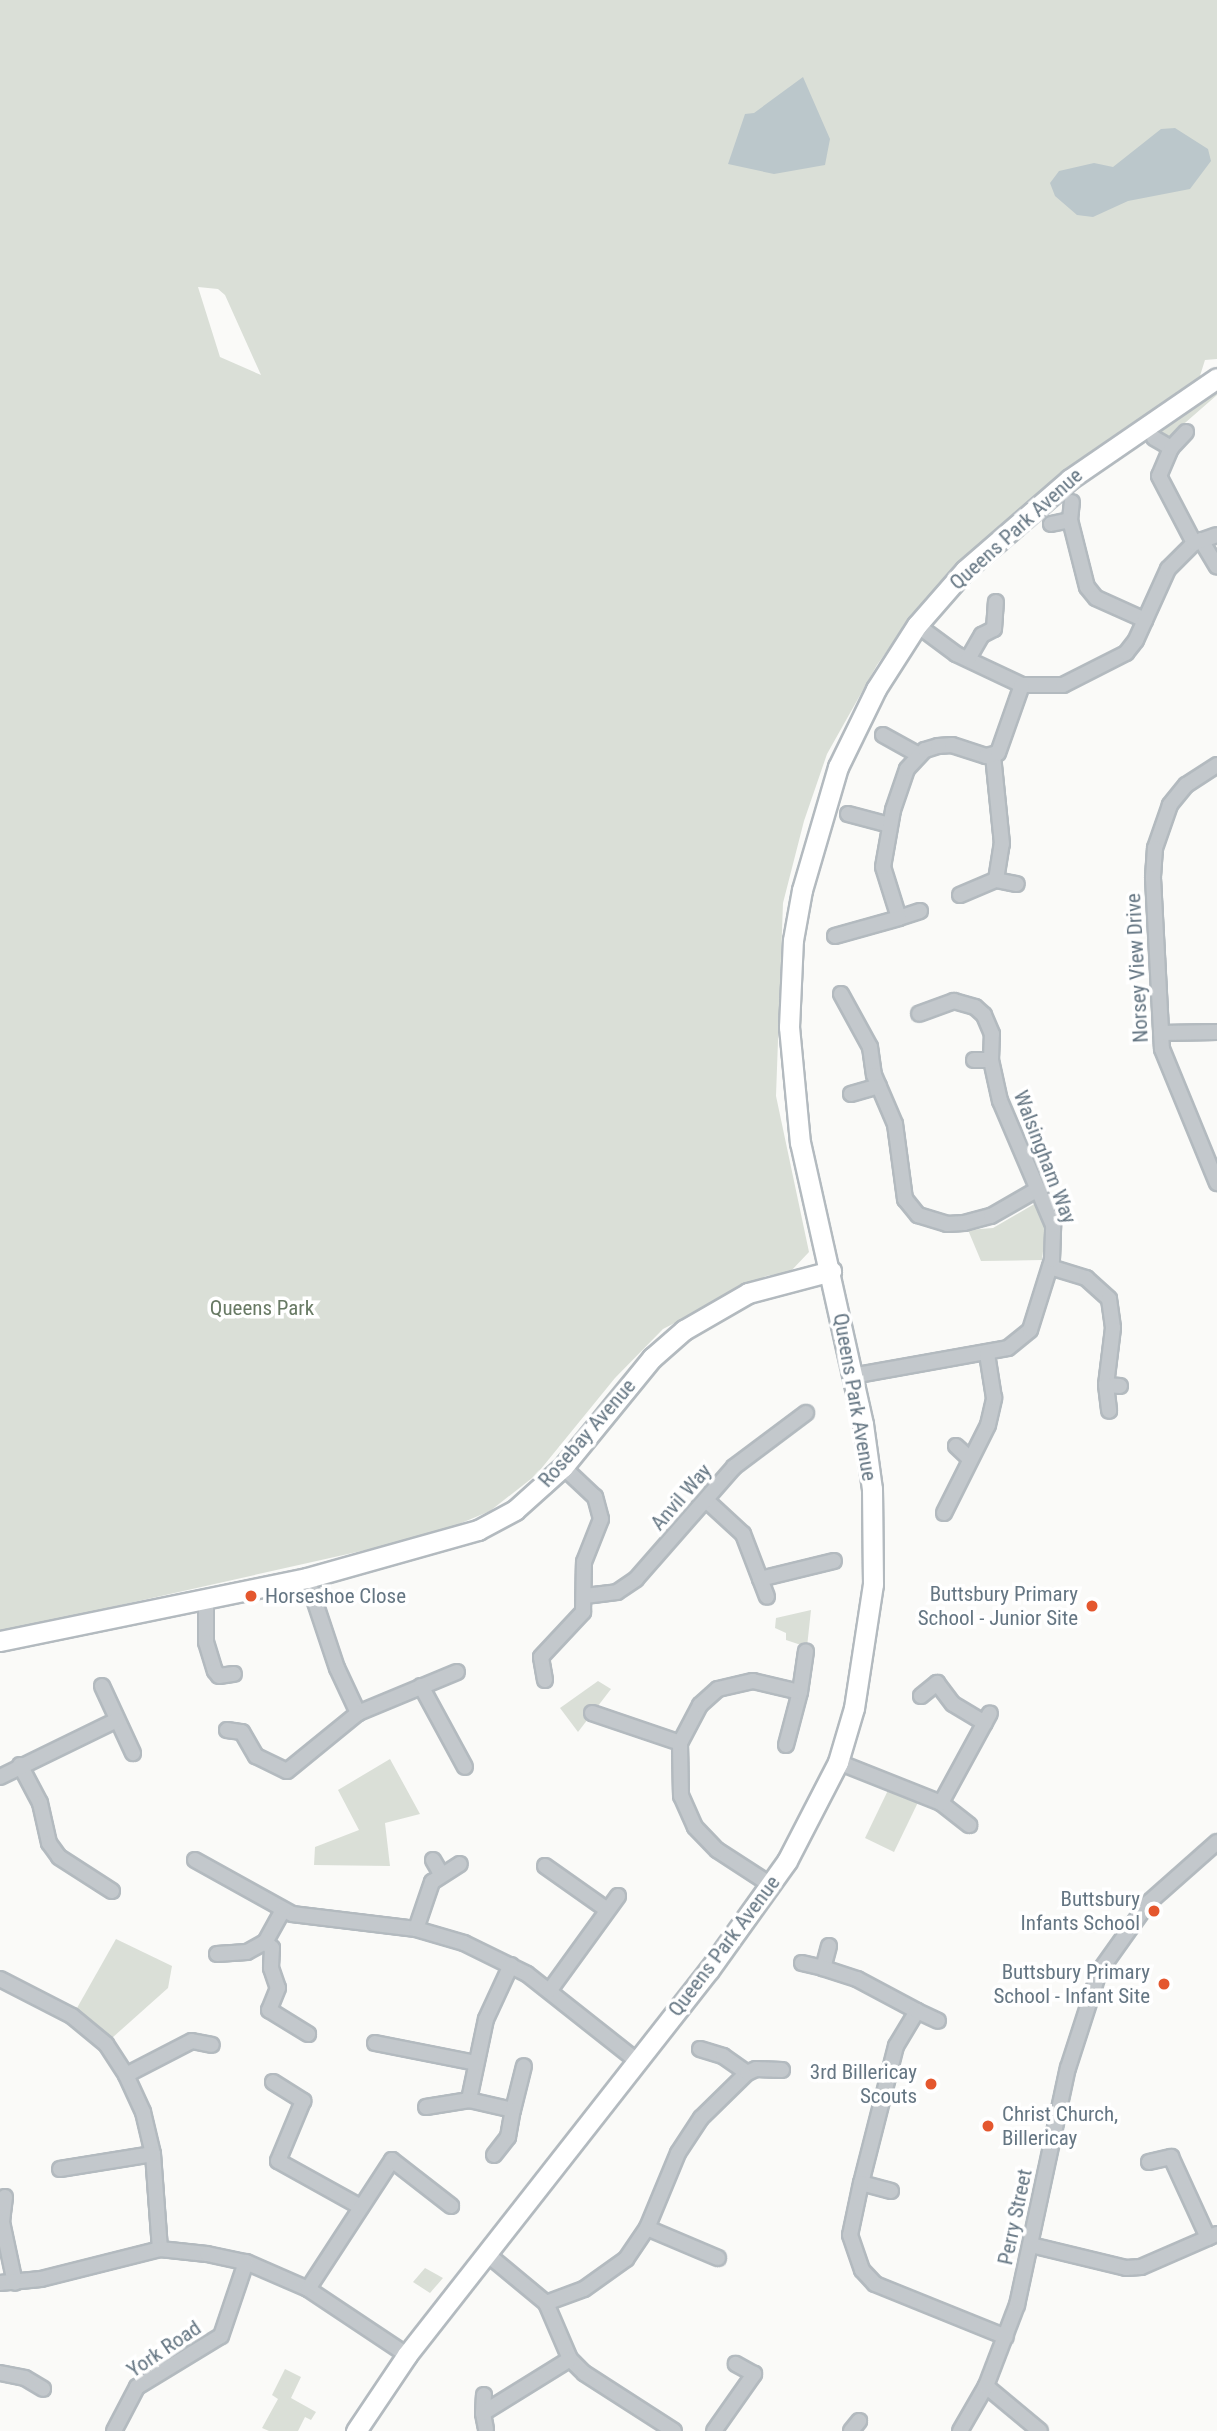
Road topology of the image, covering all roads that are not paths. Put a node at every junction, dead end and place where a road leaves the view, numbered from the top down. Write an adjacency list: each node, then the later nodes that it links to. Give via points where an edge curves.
1 (1217, 378): 13 (street, Queens Park Avenue, via 1120,441 1027,514 965,570)
2 (1186, 432): 4 (street)
3 (1154, 438): 4 (street)
4 (1171, 448): 9 (street, via 1159,476)
5 (1072, 502): 6 (street)
6 (1070, 520): 7 (street); 12 (street, via 1087,587 1107,604)
7 (1051, 524)
8 (1217, 535): 9 (street)
9 (1197, 541): 10 (street); 12 (street, via 1168,569)
10 (1217, 567)
11 (996, 602): 14 (street, via 995,629 982,635)
12 (1145, 620): 15 (street, via 1136,640 1111,664 1063,685)
13 (917, 625): 14 (street); 39 (street, Queens Park Avenue, via 877,689 838,767 815,832 795,925 790,1060 800,1143)
14 (968, 659): 15 (street)
15 (1023, 685): 18 (street, via 1006,739)
16 (883, 735): 17 (street)
17 (919, 755): 18 (street, via 952,745); 21 (street, via 902,781)
18 (993, 756): 22 (street, via 1002,844)
19 (1217, 765): 31 (street, Norsey View Drive, via 1186,785 1170,805 1154,848)
20 (848, 814): 21 (street)
21 (890, 825): 26 (street, via 883,867)
22 (996, 880): 23 (street); 24 (street)
23 (1017, 884)
24 (960, 895)
25 (920, 911): 26 (street)
26 (899, 918): 27 (street)
27 (835, 936)
28 (841, 994): 34 (street, via 870,1047)
29 (919, 1014): 33 (street, Walsingham Way, via 954,1001 975,1007 992,1034)
30 (1217, 1032): 31 (street)
31 (1161, 1033): 36 (street, Norsey View Drive, via 1168,1070)
32 (974, 1060): 33 (street)
33 (991, 1060): 37 (street, Walsingham Way, via 1009,1128)
34 (879, 1086): 35 (street); 37 (street, via 895,1124 905,1199 918,1215 947,1224 964,1223 1009,1208)
35 (851, 1094)
36 (1217, 1182)
37 (1038, 1189): 38 (street, Walsingham Way, via 1053,1225)
38 (1050, 1268): 40 (street, Walsingham Way, via 1030,1330 1008,1348); 42 (street, via 1086,1278 1109,1299 1113,1328)
39 (831, 1271): 41 (street, Queens Park Avenue); 46 (street, Rosebay Avenue, via 748,1293 684,1330 652,1358)
40 (987, 1354): 41 (street, Walsingham Way, via 934,1358); 45 (street, via 994,1398 983,1441)
41 (852, 1376): 71 (street, Queens Park Avenue, via 872,1489 873,1584 861,1681)
42 (1109, 1411)
43 (806, 1413): 47 (street, Anvil Way, via 734,1467)
44 (956, 1446): 45 (street)
45 (971, 1460): 48 (street)
46 (563, 1467): 50 (street, Rosebay Avenue, via 515,1510 478,1530); 52 (street, via 595,1496 601,1519 584,1562)
47 (706, 1500): 51 (street, via 743,1534); 52 (street, Anvil Way, via 636,1579 617,1592)
48 (944, 1513)
49 (834, 1561): 51 (street)
50 (307, 1578): 54 (street, Rosebay Avenue); 64 (street, via 333,1659)
51 (760, 1579): 53 (street)
52 (585, 1596): 59 (street, via 583,1612 574,1625 553,1639 541,1657)
53 (767, 1597)
54 (206, 1600): 55 (street, Rosebay Avenue); 58 (street, via 205,1642 215,1671 219,1676)
55 (0, 1642)
56 (806, 1651): 62 (street)
57 (457, 1672): 61 (street)
58 (234, 1674)
59 (545, 1680)
60 (102, 1686): 66 (street)
61 (421, 1686): 64 (street); 73 (street)
62 (800, 1692): 68 (street, via 753,1681 718,1689 700,1705); 69 (street)
63 (921, 1696): 75 (street, via 937,1683 953,1704 987,1718)
64 (358, 1713): 67 (street, via 287,1771 256,1756 242,1732)
65 (592, 1713): 68 (street)
66 (117, 1720): 70 (street); 72 (street)
67 (227, 1730)
68 (680, 1743): 83 (street, via 681,1796 695,1827 717,1850)
69 (786, 1745)
70 (133, 1753)
71 (838, 1762): 75 (street); 83 (street, Queens Park Avenue, via 800,1840)
72 (20, 1765): 74 (street); 84 (street, via 40,1803 49,1843 58,1857)
73 (465, 1767)
74 (0, 1777)
75 (941, 1803): 76 (street)
76 (969, 1825)
77 (1217, 1842): 124 (street, Perry Street, via 1148,1903 1099,1972 1068,2068)
78 (195, 1860): 87 (street)
79 (433, 1860): 82 (street)
80 (460, 1864): 82 (street)
81 (545, 1866): 86 (street)
82 (441, 1874): 88 (street, via 425,1894)
83 (771, 1885): 103 (street, Queens Park Avenue)
84 (112, 1891)
85 (618, 1896): 86 (street)
86 (606, 1909): 96 (street)
87 (283, 1910): 88 (street); 89 (street)
88 (416, 1929): 93 (street, via 464,1943)
89 (265, 1942): 91 (street, via 247,1952); 99 (street, via 272,1948 271,1968 278,1987 269,2010)
90 (829, 1946): 94 (street)
91 (216, 1954)
92 (802, 1964): 94 (street)
93 (511, 1965): 96 (street); 104 (street, via 485,2019)
94 (823, 1968): 97 (street, via 867,1983)
95 (0, 1979): 108 (street, via 72,2016 106,2045)
96 (550, 1990): 103 (street)
97 (917, 2011): 98 (street); 117 (street, via 896,2046)
98 (938, 2021)
99 (309, 2034)
100 (375, 2043): 104 (street)
101 (212, 2045): 108 (street, via 192,2041)
102 (699, 2049): 107 (street, via 723,2056)
103 (636, 2060): 126 (street, Queens Park Avenue)
104 (476, 2063): 110 (street)
105 (524, 2066): 112 (street)
106 (782, 2070): 107 (street, via 756,2068)
107 (747, 2073): 122 (street, via 689,2134)
108 (126, 2075): 113 (street, via 143,2112)
109 (273, 2082): 120 (street, via 303,2101 278,2161)
110 (469, 2100): 111 (street); 112 (street)
111 (426, 2107)
112 (513, 2110): 114 (street, via 508,2137)
113 (153, 2154): 116 (street); 125 (street)
114 (495, 2155)
115 (1149, 2162): 123 (street, via 1171,2157)
116 (60, 2169)
117 (861, 2183): 118 (street); 132 (street, via 850,2235 862,2270 875,2284)
118 (891, 2190)
119 (5, 2197): 129 (street, via 2,2222)
120 (359, 2206): 121 (street, via 391,2160); 130 (street)
121 (452, 2206)
122 (647, 2228): 127 (street); 131 (street, via 610,2273)
123 (1212, 2236): 124 (street, via 1140,2267 1126,2268)
124 (1031, 2245): 132 (street, Perry Street)
125 (160, 2249): 128 (street); 129 (street)
126 (487, 2254): 131 (street); 133 (street, Queens Park Avenue)
127 (718, 2258)
128 (246, 2262): 130 (street); 142 (street, York Road, via 221,2336 137,2387)
129 (7, 2283)
130 (308, 2289): 133 (street)
131 (546, 2303): 134 (street)
132 (1006, 2337): 137 (street, Perry Street)
133 (407, 2355): 143 (street, Queens Park Avenue)
134 (570, 2359): 140 (street); 144 (street, via 598,2385)
135 (736, 2364): 145 (street, via 754,2374)
136 (0, 2373): 138 (street, via 25,2378)
137 (986, 2386): 146 (street, Perry Street); 147 (street)
138 (43, 2389)
139 (484, 2395): 140 (street)
140 (483, 2413): 141 (street)
141 (486, 2429)
142 (114, 2431)
143 (356, 2431)
144 (674, 2431)
145 (714, 2431)
146 (960, 2431)
147 (1040, 2431)

